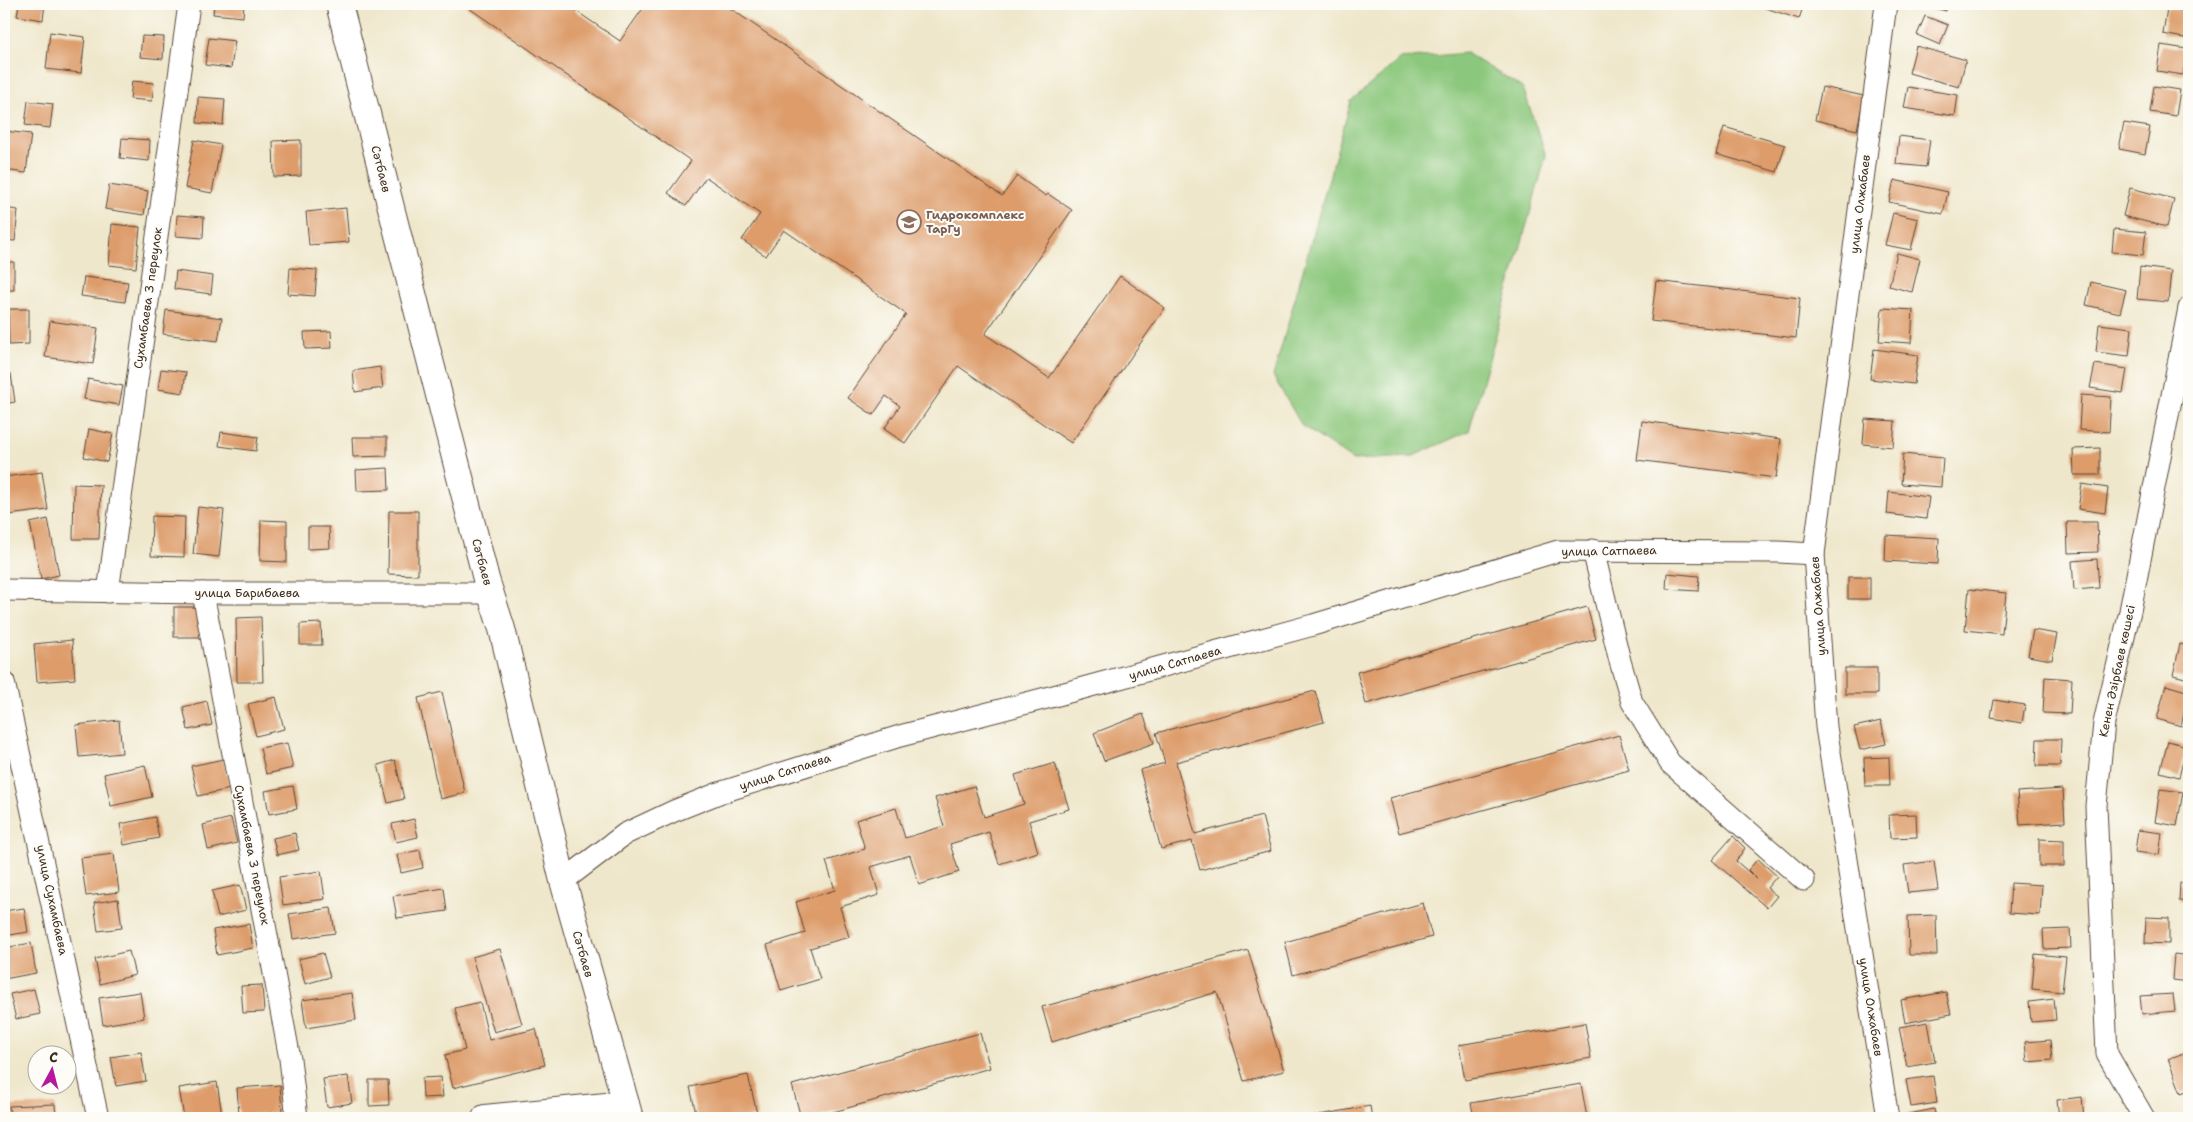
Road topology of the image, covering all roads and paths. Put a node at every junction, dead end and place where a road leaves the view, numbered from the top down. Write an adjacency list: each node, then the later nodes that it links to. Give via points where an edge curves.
1 (189, 4): 8 (street, Сухамбаева 3 переулок)
2 (339, 4): 10 (street, Сәтбаев)
3 (1886, 4): 6 (street, улица Олжабаев)
4 (2189, 308): 19 (street, Кенен Әзірбаев көшесі, via 2130,611 2104,723 2096,806 2106,1054)
5 (1593, 550): 6 (street, улица Сатпаева); 12 (street, via 1632,702 1670,763); 13 (street, улица Сатпаева, via 1558,551 1313,625 900,736 719,793 625,834)
6 (1814, 554): 18 (street, улица Олжабаев, via 1826,727)
7 (4, 590): 8 (street, улица Барибаева)
8 (108, 592): 9 (street, улица Барибаева)
9 (203, 593): 10 (street, улица Барибаева); 16 (street, Сухамбаева 3 переулок, via 290,1059)
10 (491, 593): 13 (street, Сәтбаев)
11 (4, 682): 15 (street, улица Сухамбаева)
12 (1804, 880)
13 (562, 881): 14 (street, Сәтбаев)
14 (628, 1111): 17 (street)
15 (98, 1118)
16 (297, 1118)
17 (485, 1118)
18 (1888, 1118)
19 (2144, 1118)

